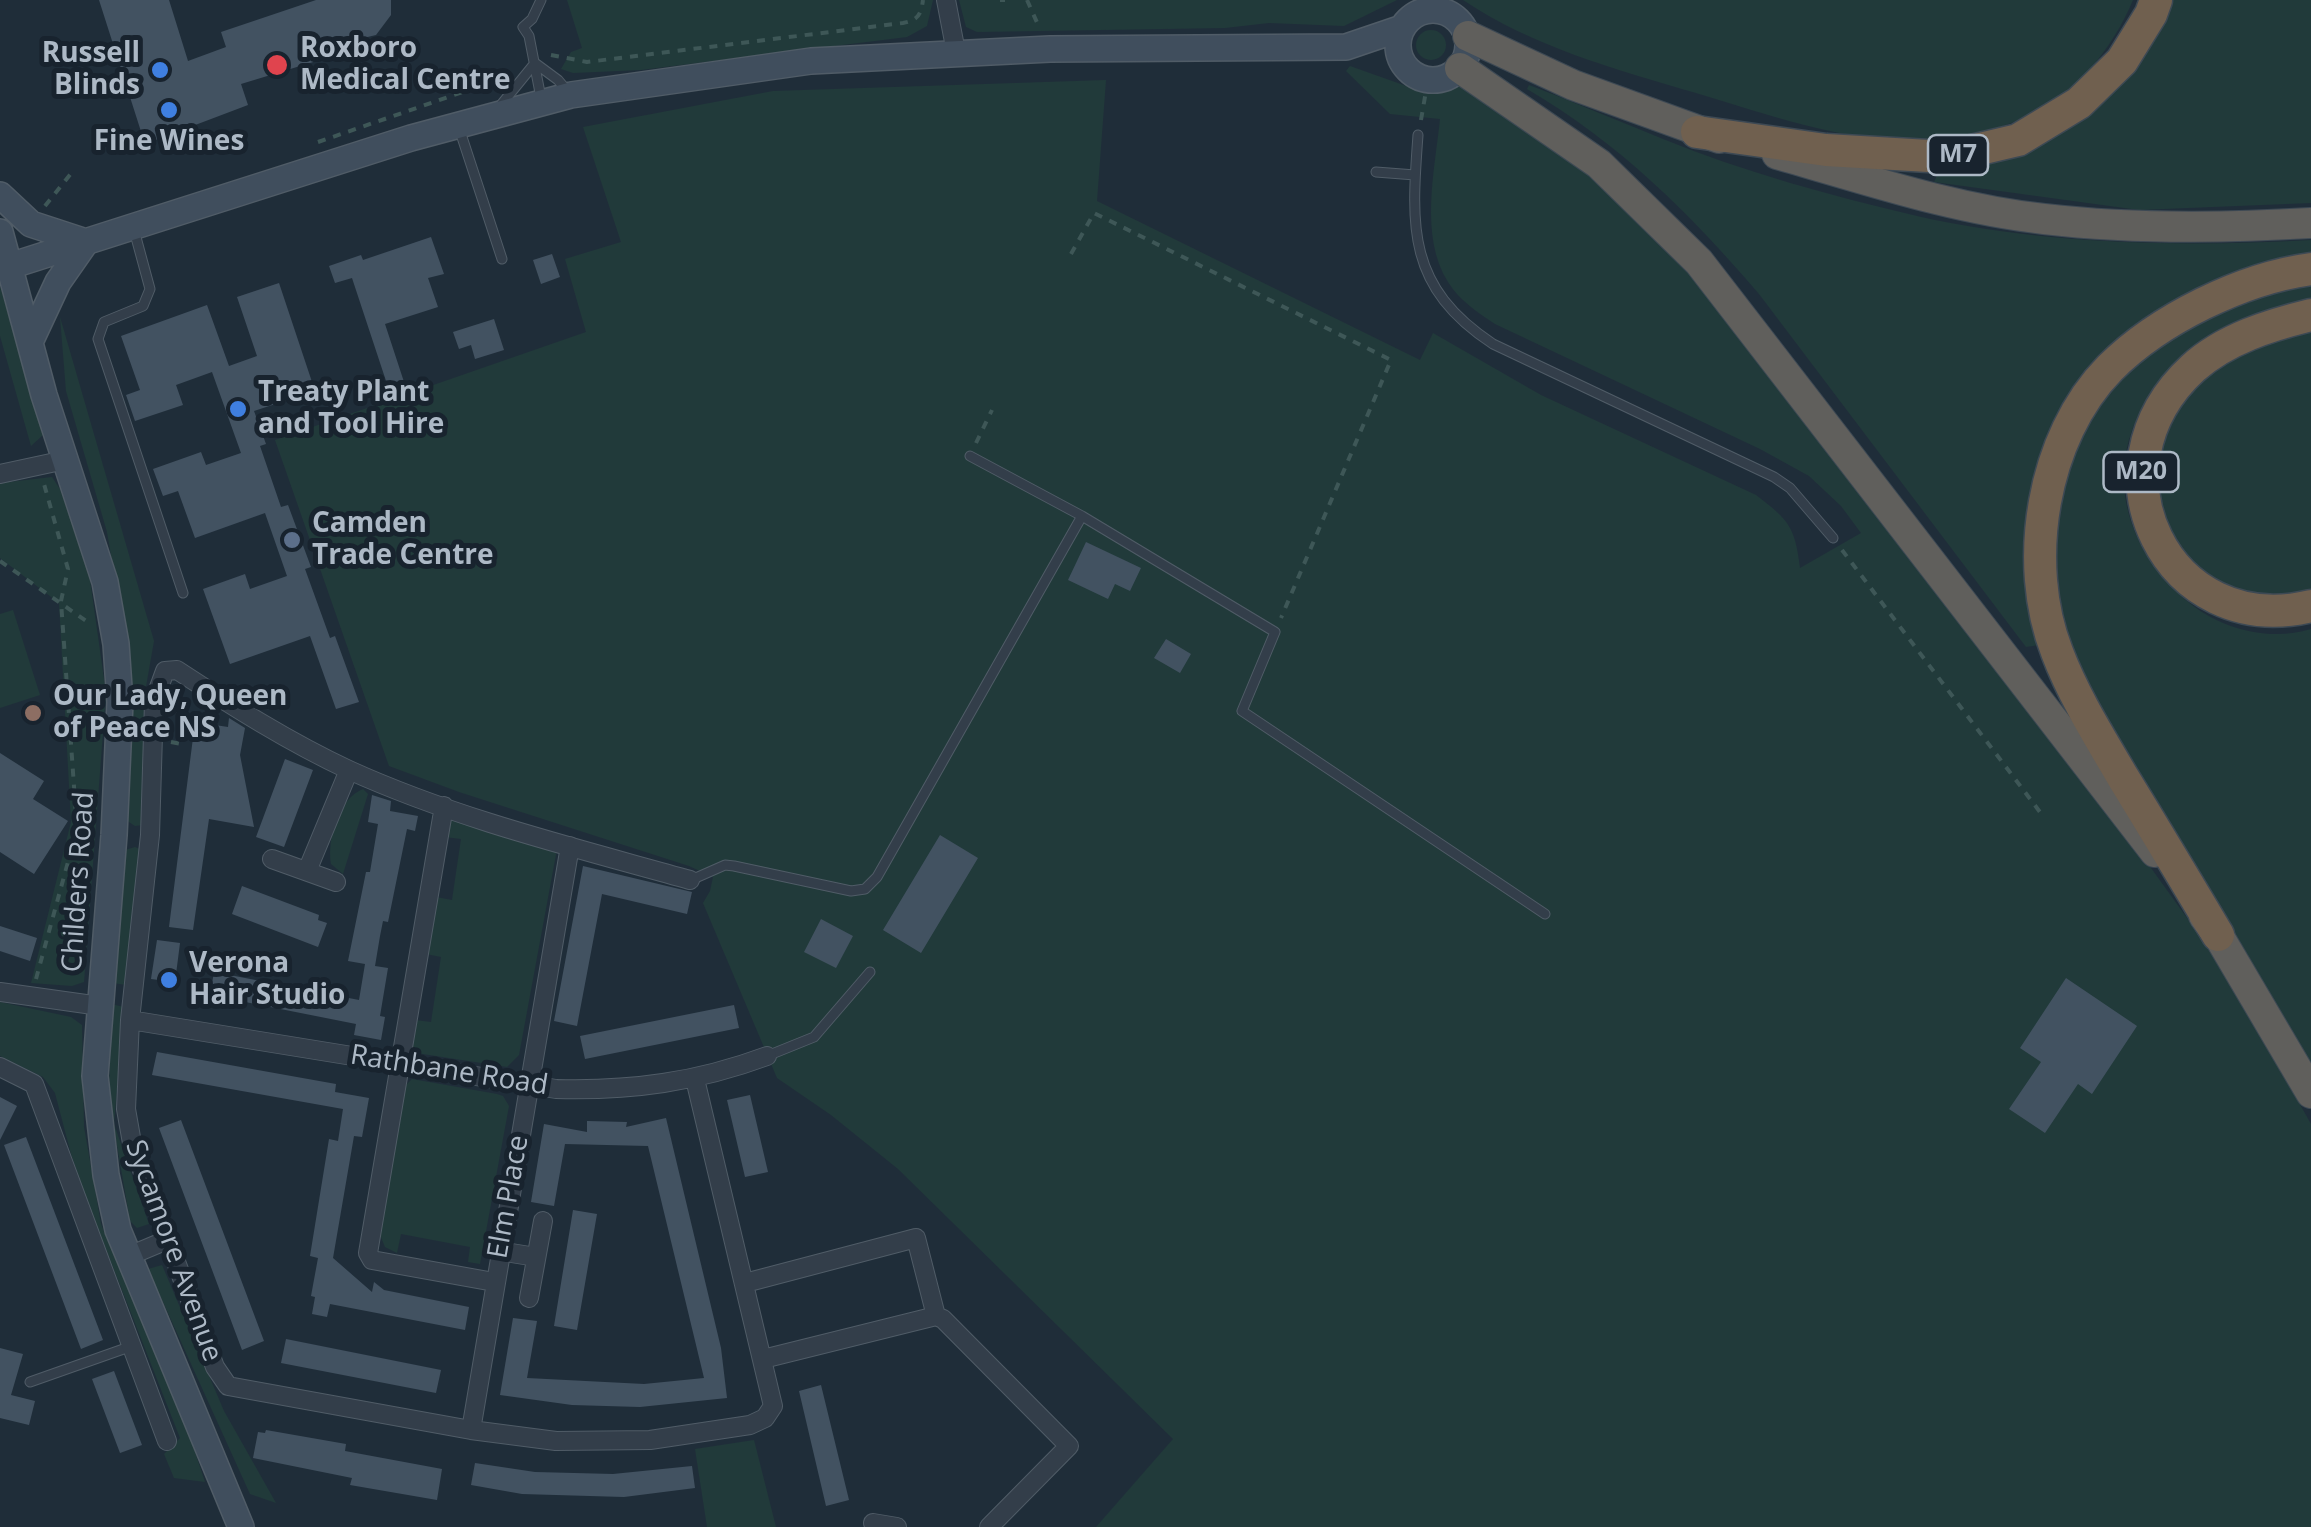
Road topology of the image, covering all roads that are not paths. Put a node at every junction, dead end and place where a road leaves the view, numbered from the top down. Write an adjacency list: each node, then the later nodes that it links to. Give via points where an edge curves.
1 (542, 0): 8 (lane, via 523,27)
2 (946, 0): 7 (street)
3 (2156, 0): 15 (highway, M7, via 2122,61 2080,103 2018,140 1946,158)
4 (1402, 28): 5 (main road, via 1417,13 1438,10 1457,18); 6 (main road); 10 (main road, via 1398,48)
5 (1468, 36): 9 (main road); 15 (highway)
6 (1346, 47): 7 (main road); 10 (main road)
7 (956, 52): 11 (main road, via 811,61)
8 (534, 60): 11 (lane); 12 (lane); 13 (lane)
9 (1460, 68): 10 (main road, via 1440,79); 46 (highway, via 1600,164 1700,262)
10 (1417, 73)
11 (571, 96): 12 (main road)
12 (542, 102): 13 (main road)
13 (492, 116): 14 (main road)
14 (458, 125): 21 (main road); 24 (lane)
15 (1697, 132): 20 (highway, via 1935,199 2044,219 2241,228)
16 (1418, 134): 18 (lane)
17 (1376, 172): 18 (lane)
18 (1415, 175): 33 (lane, via 1413,211 1425,269 1473,330 1774,477)
19 (0, 195): 23 (main road, via 31,224)
20 (2311, 223)
21 (133, 227): 23 (main road); 34 (lane, via 150,289 143,306 104,322 98,338)
22 (0, 232): 25 (main road, Childers Road)
23 (86, 242): 25 (main road); 28 (main road)
24 (502, 259)
25 (10, 266): 28 (main road, Childers Road)
26 (2311, 268): 46 (highway, via 2199,305 2109,370 2078,412 2054,465 2040,520 2040,577 2055,649 2084,711)
27 (2311, 315): 35 (highway, M20, via 2252,333 2193,368 2151,424 2141,477 2153,532 2197,584 2258,609)
28 (30, 342): 30 (main road, Childers Road)
29 (970, 456): 32 (lane)
30 (65, 460): 31 (street); 38 (main road, Childers Road, via 105,582 116,644)
31 (0, 474)
32 (1082, 516): 43 (lane, via 878,877 852,891 725,865); 45 (lane, via 1275,632 1242,711)
33 (1833, 538)
34 (184, 593)
35 (2311, 606)
36 (348, 770): 37 (street); 39 (street, Sycamore Avenue, via 172,669 164,672 154,698); 42 (street)
37 (444, 806): 40 (street); 52 (street)
38 (114, 834): 39 (street); 49 (main road, Childers Road)
39 (150, 835): 50 (street, Sycamore Avenue)
40 (570, 846): 43 (street); 55 (street, Elm Place)
41 (272, 860): 42 (street)
42 (307, 871): 44 (street)
43 (690, 880)
44 (336, 882)
45 (1545, 914)
46 (2218, 935): 56 (highway)
47 (870, 972): 51 (lane, via 814,1038)
48 (0, 992): 49 (street)
49 (100, 1006): 60 (main road, Childers Road, via 95,1076 106,1175)
50 (130, 1020): 52 (street, Rathbane Road); 58 (street, Sycamore Avenue, via 128,1126)
51 (766, 1056): 54 (street, Rathbane Road)
52 (400, 1064): 55 (street, Rathbane Road); 62 (street, via 368,1253 372,1260)
53 (0, 1067): 66 (street, via 34,1084)
54 (694, 1079): 55 (street, Rathbane Road, via 624,1090); 63 (street, Sycamore Avenue)
55 (528, 1086): 59 (street, Elm Place)
56 (2311, 1094)
57 (543, 1222): 61 (street)
58 (167, 1240): 60 (street); 69 (street, Sycamore Avenue, via 215,1368 228,1386)
59 (499, 1251): 61 (street); 62 (street, Elm Place)
60 (128, 1256): 72 (main road, Childers Road)
61 (536, 1257): 64 (street)
62 (494, 1282): 69 (street, Elm Place)
63 (745, 1283): 65 (street, via 916,1238); 67 (street, Sycamore Avenue)
64 (529, 1298)
65 (936, 1316): 67 (street); 74 (street, via 1068,1446)
66 (132, 1346): 68 (lane); 70 (street)
67 (764, 1359): 69 (street, Sycamore Avenue, via 773,1406 750,1425 642,1440)
68 (30, 1382)
69 (470, 1430)
70 (167, 1441)
71 (873, 1523): 73 (street)
72 (240, 1527)
73 (897, 1527)
74 (989, 1527)

